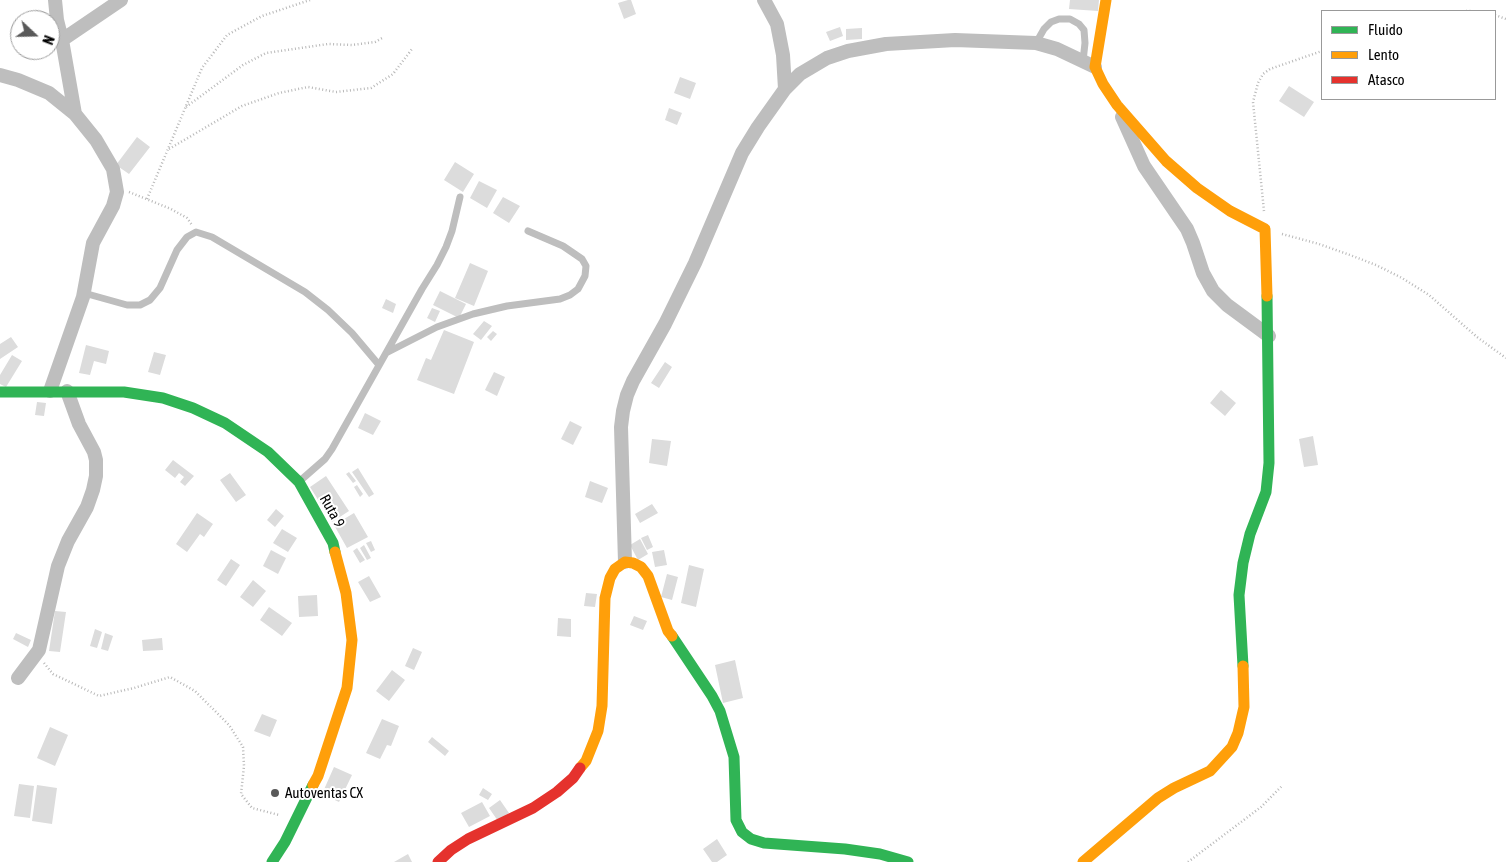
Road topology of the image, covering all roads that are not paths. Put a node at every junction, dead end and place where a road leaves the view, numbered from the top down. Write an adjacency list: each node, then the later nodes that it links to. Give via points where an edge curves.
1 (55, 0): 5 (street)
2 (121, 0): 5 (street)
3 (764, 0): 9 (street, via 777,24)
4 (1106, 0): 7 (street)
5 (62, 40): 11 (street)
6 (1036, 43): 7 (street); 7 (lane, via 1051,22 1070,19 1084,30); 9 (street, via 955,40 886,44 827,58 800,74)
7 (1089, 64): 10 (street)
8 (0, 75): 11 (street, via 49,94)
9 (785, 89): 22 (street, via 742,153 695,263 627,395 621,428)
10 (1117, 105): 15 (street, via 1144,166 1187,229 1213,291); 15 (street, via 1166,161 1197,188 1230,211 1265,229)
11 (75, 114): 14 (street, via 96,140 113,170 116,195 114,206 94,243)
12 (460, 197): 16 (lane, via 446,247)
13 (528, 231): 16 (lane, via 582,258 586,266 578,289 560,299 473,314 437,327)
14 (84, 293): 17 (lane, via 127,305 140,305 150,300 160,288 177,250 186,237 196,232 212,236 305,292 352,333); 18 (street)
15 (1269, 336): 27 (street, via 1269,463 1266,492 1246,548 1239,595 1244,707 1238,733 1232,747 1210,771 1158,798)
16 (386, 353): 17 (lane)
17 (379, 365): 21 (lane, via 332,449)
18 (50, 391): 19 (street, Ruta 9); 20 (street, Ruta 9)
19 (67, 391): 21 (street, Ruta 9, via 124,392 163,398 193,408 225,423 268,452); 23 (street, via 94,452 96,476 87,507 58,566 39,650)
20 (0, 392)
21 (299, 482): 24 (street, Ruta 9, via 333,543 346,593 352,640 347,688 318,776)
22 (625, 562): 25 (street, via 615,569 605,598 602,706 598,731 586,761 557,792 533,808 468,839); 26 (street, via 633,563 648,576 668,631 720,710 734,757 736,820 742,832 764,843 853,850)
23 (18, 678)
24 (272, 862)
25 (438, 862)
26 (908, 862)
27 (1083, 862)

